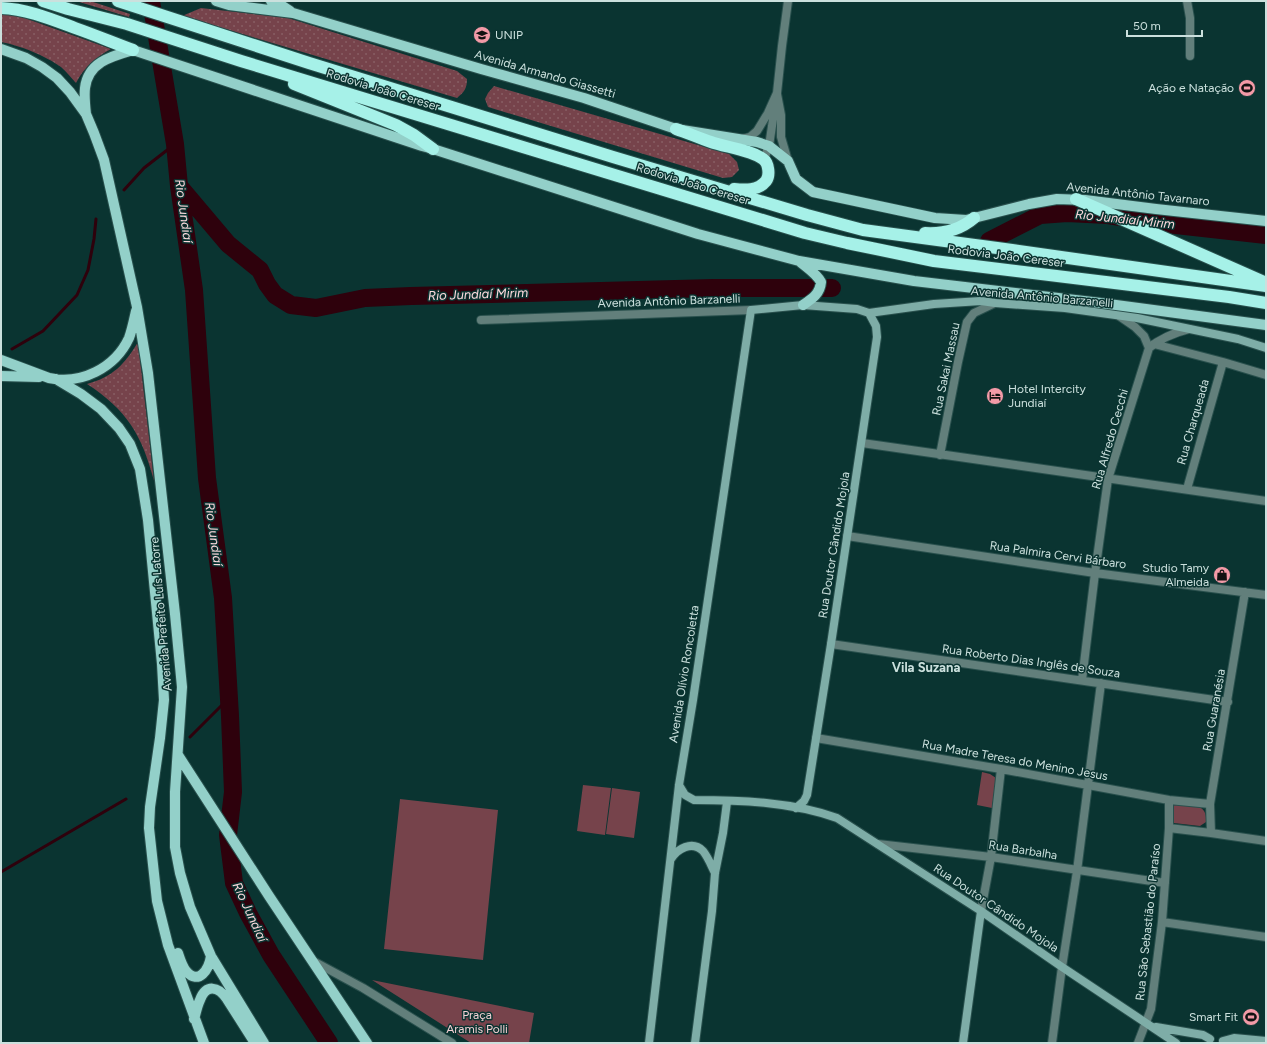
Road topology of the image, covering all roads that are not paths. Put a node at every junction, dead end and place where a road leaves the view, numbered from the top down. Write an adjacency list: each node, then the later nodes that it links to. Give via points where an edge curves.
1 (43, 1): 12 (highway, Rodovia João Cereser, via 127,24)
2 (118, 1): 21 (highway, Rodovia João Cereser, via 309,63)
3 (216, 1): 8 (main road, Avenida Armando Giassetti, via 228,5)
4 (271, 1): 8 (main road, Avenida Armando Giassetti)
5 (788, 1): 13 (street)
6 (1187, 1): 11 (street, via 1190,18)
7 (1, 8): 10 (highway, via 39,15)
8 (293, 13): 15 (main road, Avenida Armando Giassetti, via 584,98)
9 (1, 49): 14 (main road, via 26,58 57,78)
10 (133, 50): 14 (main road, via 109,57 91,71 85,89); 18 (main road)
11 (1190, 56)
12 (241, 61): 18 (highway, via 396,125); 30 (highway, Rodovia João Cereser, via 805,233 934,261)
13 (777, 93): 16 (street, via 757,131 750,137); 17 (street); 20 (street, via 782,137)
14 (86, 114): 32 (main road, Avenida Prefeito Luís Latorre, via 104,160)
15 (676, 129): 16 (main road, Avenida Armando Giassetti); 19 (highway)
16 (741, 139): 17 (main road, Avenida Armando Giassetti)
17 (769, 146): 19 (street); 20 (main road, Avenida Armando Giassetti)
18 (433, 149): 26 (main road, via 698,234)
19 (764, 159): 21 (highway, via 769,173 767,181 760,187 750,190 729,189)
20 (788, 161): 23 (main road, Avenida Antônio Tavarnaro, via 796,179 813,192 936,218)
21 (694, 181): 25 (highway, Rodovia João Cereser)
22 (1076, 199): 23 (main road, Avenida Antônio Tavarnaro, via 1050,200); 24 (main road, Avenida Antônio Tavarnaro); 27 (highway)
23 (974, 218): 25 (highway, via 961,228 928,233)
24 (1266, 221)
25 (863, 230): 28 (highway, Rodovia João Cereser)
26 (800, 261): 31 (main road, via 821,282 819,292); 37 (main road, via 914,281)
27 (1266, 282)
28 (1266, 286)
29 (995, 303): 34 (street, Avenida Antônio Barzanelli, via 981,300 950,302); 35 (street, Avenida Antônio Barzanelli, via 1065,308); 47 (street, Rua Sakai Massau, via 974,313 967,322)
30 (1266, 303)
31 (803, 305): 33 (street, Avenida Antônio Barzanelli); 34 (street, Avenida Antônio Barzanelli, via 857,309)
32 (137, 307): 45 (main road, via 129,338 110,363 88,375); 60 (main road, Avenida Prefeito Luís Latorre, via 148,373 182,687)
33 (751, 310): 36 (street, Avenida Antônio Barzanelli); 62 (street, Avenida Olívio Roncoletta)
34 (869, 313): 46 (street, Rua Doutor Cândido Mojola, via 876,326 877,337)
35 (1119, 316): 38 (street, Avenida Antônio Barzanelli); 39 (street, via 1144,336)
36 (481, 320)
37 (1266, 325)
38 (1188, 329): 39 (street, via 1169,335); 40 (street, Avenida Antônio Barzanelli, via 1238,339)
39 (1152, 346): 42 (street); 48 (street, Rua Alfredo Cecchi)
40 (1266, 348)
41 (1, 360): 45 (main road)
42 (1223, 362): 43 (street); 49 (street, Rua Charqueada)
43 (1266, 375)
44 (1, 376): 45 (main road)
45 (53, 379): 78 (main road, Avenida Prefeito Luís Latorre, via 81,394 101,409 130,444 140,469 148,520 164,700 149,828)
46 (862, 443): 47 (street); 51 (street, Rua Doutor Cândido Mojola)
47 (940, 455): 48 (street)
48 (1108, 479): 49 (street); 52 (street, Rua Alfredo Cecchi)
49 (1187, 489): 50 (street)
50 (1266, 501)
51 (847, 536): 52 (street, Rua Palmira Cervi Bárbaro); 55 (street, Rua Doutor Cândido Mojola)
52 (1094, 573): 53 (street, Rua Palmira Cervi Bárbaro); 56 (street, Rua Alfredo Cecchi)
53 (1245, 592): 54 (street, Rua Palmira Cervi Bárbaro); 58 (street, Rua Guaranésia)
54 (1266, 595)
55 (831, 644): 56 (street, Rua Roberto Dias Inglês de Souza); 59 (street, Rua Doutor Cândido Mojola)
56 (1082, 680): 57 (street, Rua Roberto Dias Inglês de Souza)
57 (1101, 683): 58 (street, Rua Roberto Dias Inglês de Souza); 63 (street)
58 (1228, 702): 67 (street, Rua Guaranésia)
59 (816, 738): 61 (street, Rua Madre Teresa do Menino Jesus); 64 (street, Rua Doutor Cândido Mojola)
60 (178, 754): 83 (main road, Avenida Prefeito Luís Latorre, via 175,847 190,907); 84 (main road)
61 (1001, 769): 63 (street, Rua Madre Teresa do Menino Jesus); 74 (street)
62 (679, 784): 66 (street, Rua Doutor Cândido Mojola, via 685,795 694,800); 75 (street, Avenida Olívio Roncoletta)
63 (1088, 785): 65 (street, Rua Madre Teresa do Menino Jesus); 76 (street)
64 (807, 795): 68 (street); 69 (street, Rua Doutor Cândido Mojola, via 809,802)
65 (1169, 800): 67 (street, Rua Madre Teresa do Menino Jesus); 70 (street, Rua São Sebastião do Paraíso)
66 (727, 802): 68 (street, Rua Doutor Cândido Mojola, via 756,802); 77 (street)
67 (1210, 804): 71 (street, Rua Guaranésia)
68 (796, 808): 69 (street, Rua Doutor Cândido Mojola)
69 (822, 813): 73 (street, Rua Doutor Cândido Mojola, via 837,818)
70 (1169, 828): 71 (street); 79 (street, Rua São Sebastião do Paraíso)
71 (1211, 833): 72 (street)
72 (1266, 841)
73 (878, 844): 74 (street, Rua Barbalha); 80 (street, Rua Doutor Cândido Mojola)
74 (991, 857): 76 (street, Rua Barbalha); 80 (street)
75 (670, 861): 77 (street, via 675,852 691,846 703,851); 97 (street, Avenida Olívio Roncoletta)
76 (1077, 871): 79 (street, Rua Barbalha); 85 (street)
77 (715, 873): 98 (street)
78 (155, 874): 83 (main road, via 174,943 186,971 195,976 200,975 208,968); 86 (main road, Avenida Prefeito Luís Latorre, via 157,901 168,945)
79 (1165, 883): 81 (street, Rua São Sebastião do Paraíso)
80 (981, 911): 85 (street, Rua Doutor Cândido Mojola); 99 (street)
81 (1162, 922): 82 (street); 87 (street, Rua São Sebastião do Paraíso, via 1151,1009)
82 (1266, 937)
83 (211, 956): 94 (main road, Avenida Prefeito Luís Latorre)
84 (313, 961): 95 (main road); 96 (street, via 363,988)
85 (1062, 967): 87 (street, Rua Doutor Cândido Mojola); 100 (street)
86 (194, 1019): 92 (main road, Avenida Prefeito Luís Latorre); 93 (main road, via 203,994 217,989 223,993)
87 (1145, 1023): 88 (street, Rua Doutor Cândido Mojola); 101 (street, Rua São Sebastião do Paraíso)
88 (1153, 1027): 89 (street, Rua Doutor Cândido Mojola, via 1203,1035); 102 (street, Rua Doutor Cândido Mojola)
89 (1208, 1041): 91 (street, Rua Doutor Cândido Mojola, via 1217,1038)
90 (1266, 1041): 91 (street, Rua Doutor Cândido Mojola, via 1234,1038)
91 (1224, 1042)
92 (204, 1043)
93 (255, 1043)
94 (264, 1043)
95 (367, 1043)
96 (452, 1043)
97 (649, 1043)
98 (695, 1043)
99 (963, 1043)
100 (1052, 1043)
101 (1138, 1043)
102 (1176, 1043)

